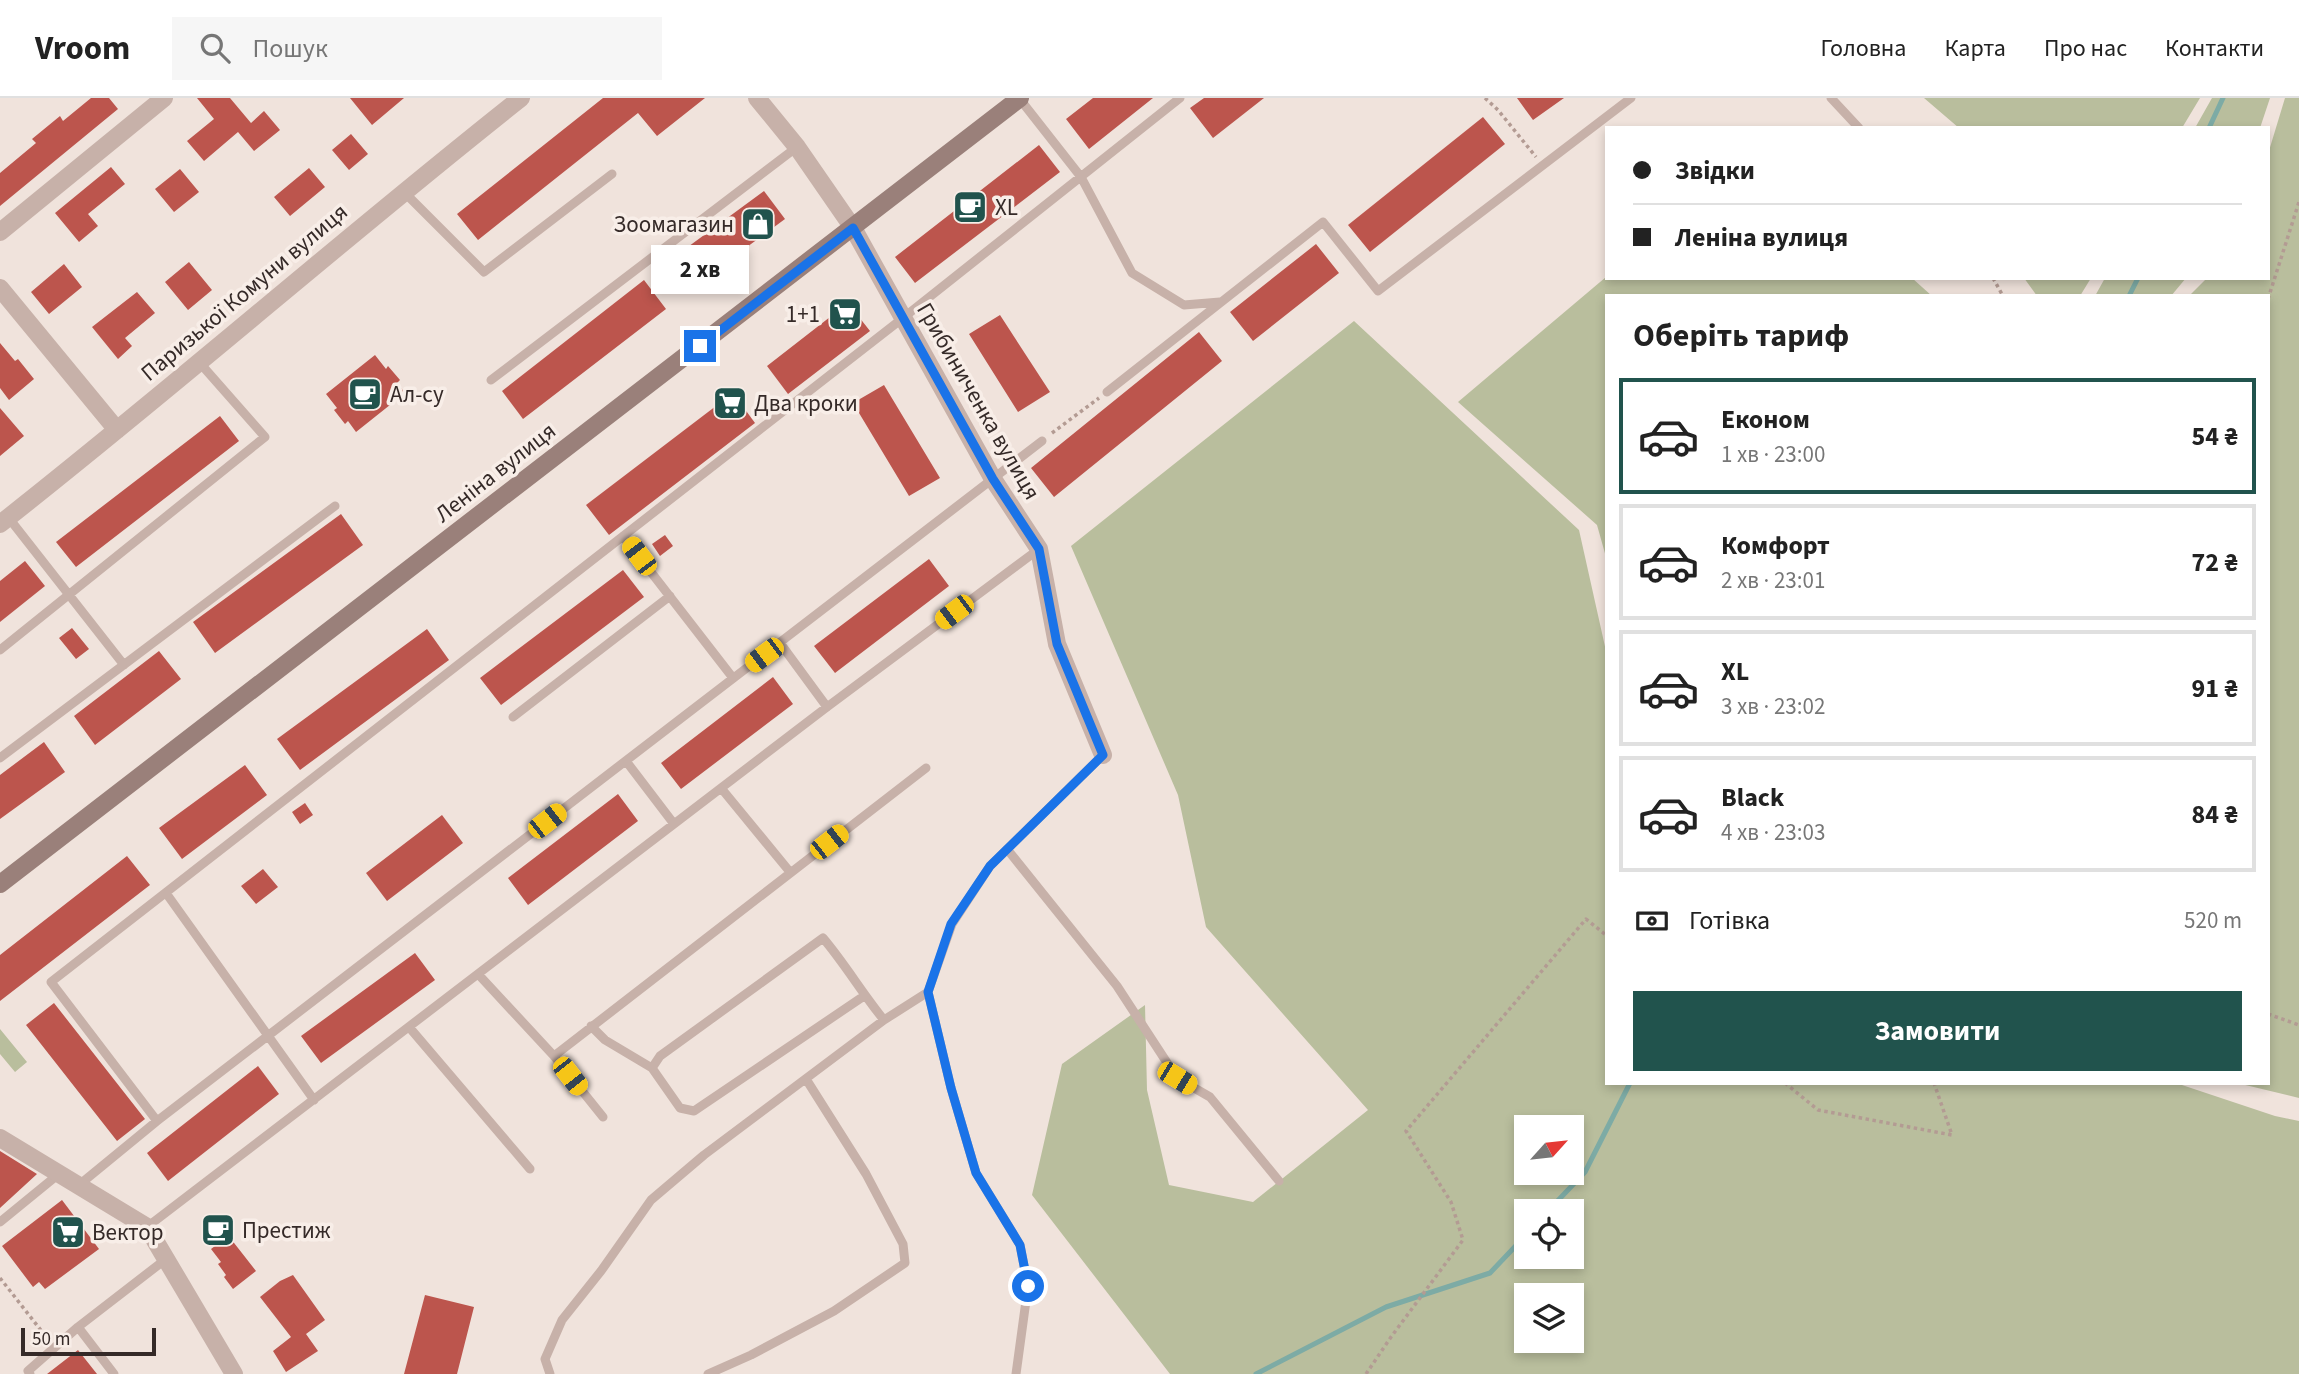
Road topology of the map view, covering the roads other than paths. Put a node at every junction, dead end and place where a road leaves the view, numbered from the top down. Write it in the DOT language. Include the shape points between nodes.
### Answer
graph roads {
  1 [pos="164,98"];
  2 [pos="521,98"];
  3 [pos="757,98"];
  4 [pos="1019,98"];
  5 [pos="1180,98"];
  6 [pos="1631,98"];
  7 [pos="1831,98"];
  8 [pos="1857,126"];
  9 [pos="797,147"];
  10 [pos="612,174"];
  11 [pos="1081,177"];
  12 [pos="402,191"];
  13 [pos="853,228"];
  14 [pos="0,232"];
  15 [pos="0,288"];
  16 [pos="1220,302"];
  17 [pos="903,318"];
  18 [pos="199,362"];
  19 [pos="491,380"];
  20 [pos="1107,392"];
  21 [pos="117,430"];
  22 [pos="1042,441"];
  23 [pos="993,479"];
  24 [pos="335,506"];
  25 [pos="4,520"];
  26 [pos="623,536"];
  27 [pos="1039,549"];
  28 [pos="69,594"];
  29 [pos="670,596"];
  30 [pos="780,643"];
  31 [pos="0,650"];
  32 [pos="124,665"];
  33 [pos="733,678"];
  34 [pos="827,707"];
  35 [pos="513,717"];
  36 [pos="1103,755"];
  37 [pos="0,758"];
  38 [pos="626,761"];
  39 [pos="926,768"];
  40 [pos="721,788"];
  41 [pos="674,824"];
  42 [pos="1007,849"];
  43 [pos="790,872"];
  44 [pos="0,884"];
  45 [pos="166,892"];
  46 [pos="478,974"];
  47 [pos="928,992"];
  48 [pos="864,996"];
  49 [pos="884,1020"];
  50 [pos="592,1026"];
  51 [pos="409,1027"];
  52 [pos="268,1035"];
  53 [pos="554,1056"];
  54 [pos="652,1068"];
  55 [pos="806,1079"];
  56 [pos="314,1100"];
  57 [pos="603,1117"];
  58 [pos="157,1121"];
  59 [pos="0,1138"];
  60 [pos="530,1169"];
  61 [pos="60,1173"];
  62 [pos="1279,1181"];
  63 [pos="79,1185"];
  64 [pos="0,1223"];
  65 [pos="147,1227"];
  66 [pos="166,1259"];
  67 [pos="78,1327"];
  68 [pos="29,1373"];
  69 [pos="114,1374"];
  70 [pos="234,1374"];
  71 [pos="550,1374"];
  72 [pos="708,1374"];
  73 [pos="1016,1374"];
  1 -- 14 [label="street"];
  2 -- 12 [label="street, Паризької Комуни вулиця"];
  3 -- 9 [label="street, Грибиниченка вулиця"];
  4 -- 11 [label="lane"];
  4 -- 13 [label="main road, Леніна вулиця"];
  5 -- 11 [label="lane"];
  6 -- 16 [label="lane" via="1378,292 1323,222"];
  7 -- 8 [label="lane"];
  9 -- 13 [label="street, Грибиниченка вулиця"];
  9 -- 19 [label="lane"];
  10 -- 12 [label="lane" via="484,272"];
  11 -- 16 [label="lane" via="1132,273 1184,305"];
  11 -- 17 [label="lane"];
  12 -- 18 [label="street, Паризької Комуни вулиця"];
  13 -- 17 [label="street, Грибиниченка вулиця"];
  13 -- 44 [label="main road, Леніна вулиця"];
  15 -- 21 [label="street"];
  16 -- 20 [label="lane"];
  17 -- 23 [label="street, Грибиниченка вулиця"];
  17 -- 26 [label="lane"];
  18 -- 21 [label="street, Паризької Комуни вулиця"];
  18 -- 28 [label="lane" via="265,438"];
  21 -- 25 [label="street, Паризької Комуни вулиця"];
  22 -- 23 [label="lane"];
  23 -- 27 [label="street, Грибиниченка вулиця"];
  23 -- 30 [label="lane"];
  24 -- 32 [label="lane"];
  25 -- 28 [label="lane"];
  26 -- 29 [label="lane"];
  26 -- 45 [label="lane"];
  27 -- 34 [label="lane"];
  27 -- 36 [label="street, Грибиниченка вулиця" via="1057,644"];
  28 -- 31 [label="lane"];
  28 -- 32 [label="lane"];
  29 -- 33 [label="lane"];
  29 -- 35 [label="lane"];
  30 -- 33 [label="lane"];
  30 -- 34 [label="lane"];
  32 -- 37 [label="lane"];
  33 -- 38 [label="lane"];
  34 -- 40 [label="lane"];
  36 -- 42 [label="lane"];
  38 -- 41 [label="lane"];
  38 -- 52 [label="lane"];
  39 -- 43 [label="lane"];
  40 -- 41 [label="lane"];
  40 -- 43 [label="lane"];
  41 -- 46 [label="lane"];
  42 -- 47 [label="lane" via="951,924"];
  42 -- 62 [label="lane" via="1118,986 1177,1078 1210,1097"];
  43 -- 50 [label="lane"];
  45 -- 52 [label="lane"];
  45 -- 58 [label="lane" via="51,982"];
  46 -- 51 [label="lane"];
  46 -- 53 [label="lane"];
  47 -- 49 [label="lane"];
  47 -- 73 [label="lane" via="976,1173 1020,1245 1028,1286"];
  48 -- 49 [label="lane"];
  48 -- 54 [label="lane" via="694,1111 680,1108"];
  48 -- 54 [label="lane" via="823,938 660,1056"];
  49 -- 55 [label="lane"];
  50 -- 53 [label="lane"];
  50 -- 54 [label="lane" via="604,1040"];
  51 -- 56 [label="lane"];
  51 -- 60 [label="lane"];
  52 -- 56 [label="lane"];
  52 -- 58 [label="lane"];
  53 -- 57 [label="lane"];
  55 -- 71 [label="lane" via="651,1200 562,1320 545,1359"];
  55 -- 72 [label="lane" via="866,1174 903,1244 905,1263 834,1311"];
  56 -- 65 [label="lane"];
  58 -- 63 [label="lane"];
  59 -- 61 [label="street"];
  61 -- 63 [label="street"];
  61 -- 64 [label="lane"];
  63 -- 65 [label="street"];
  65 -- 66 [label="street"];
  66 -- 67 [label="lane"];
  66 -- 70 [label="street"];
  67 -- 68 [label="lane"];
  67 -- 69 [label="lane"];
}
